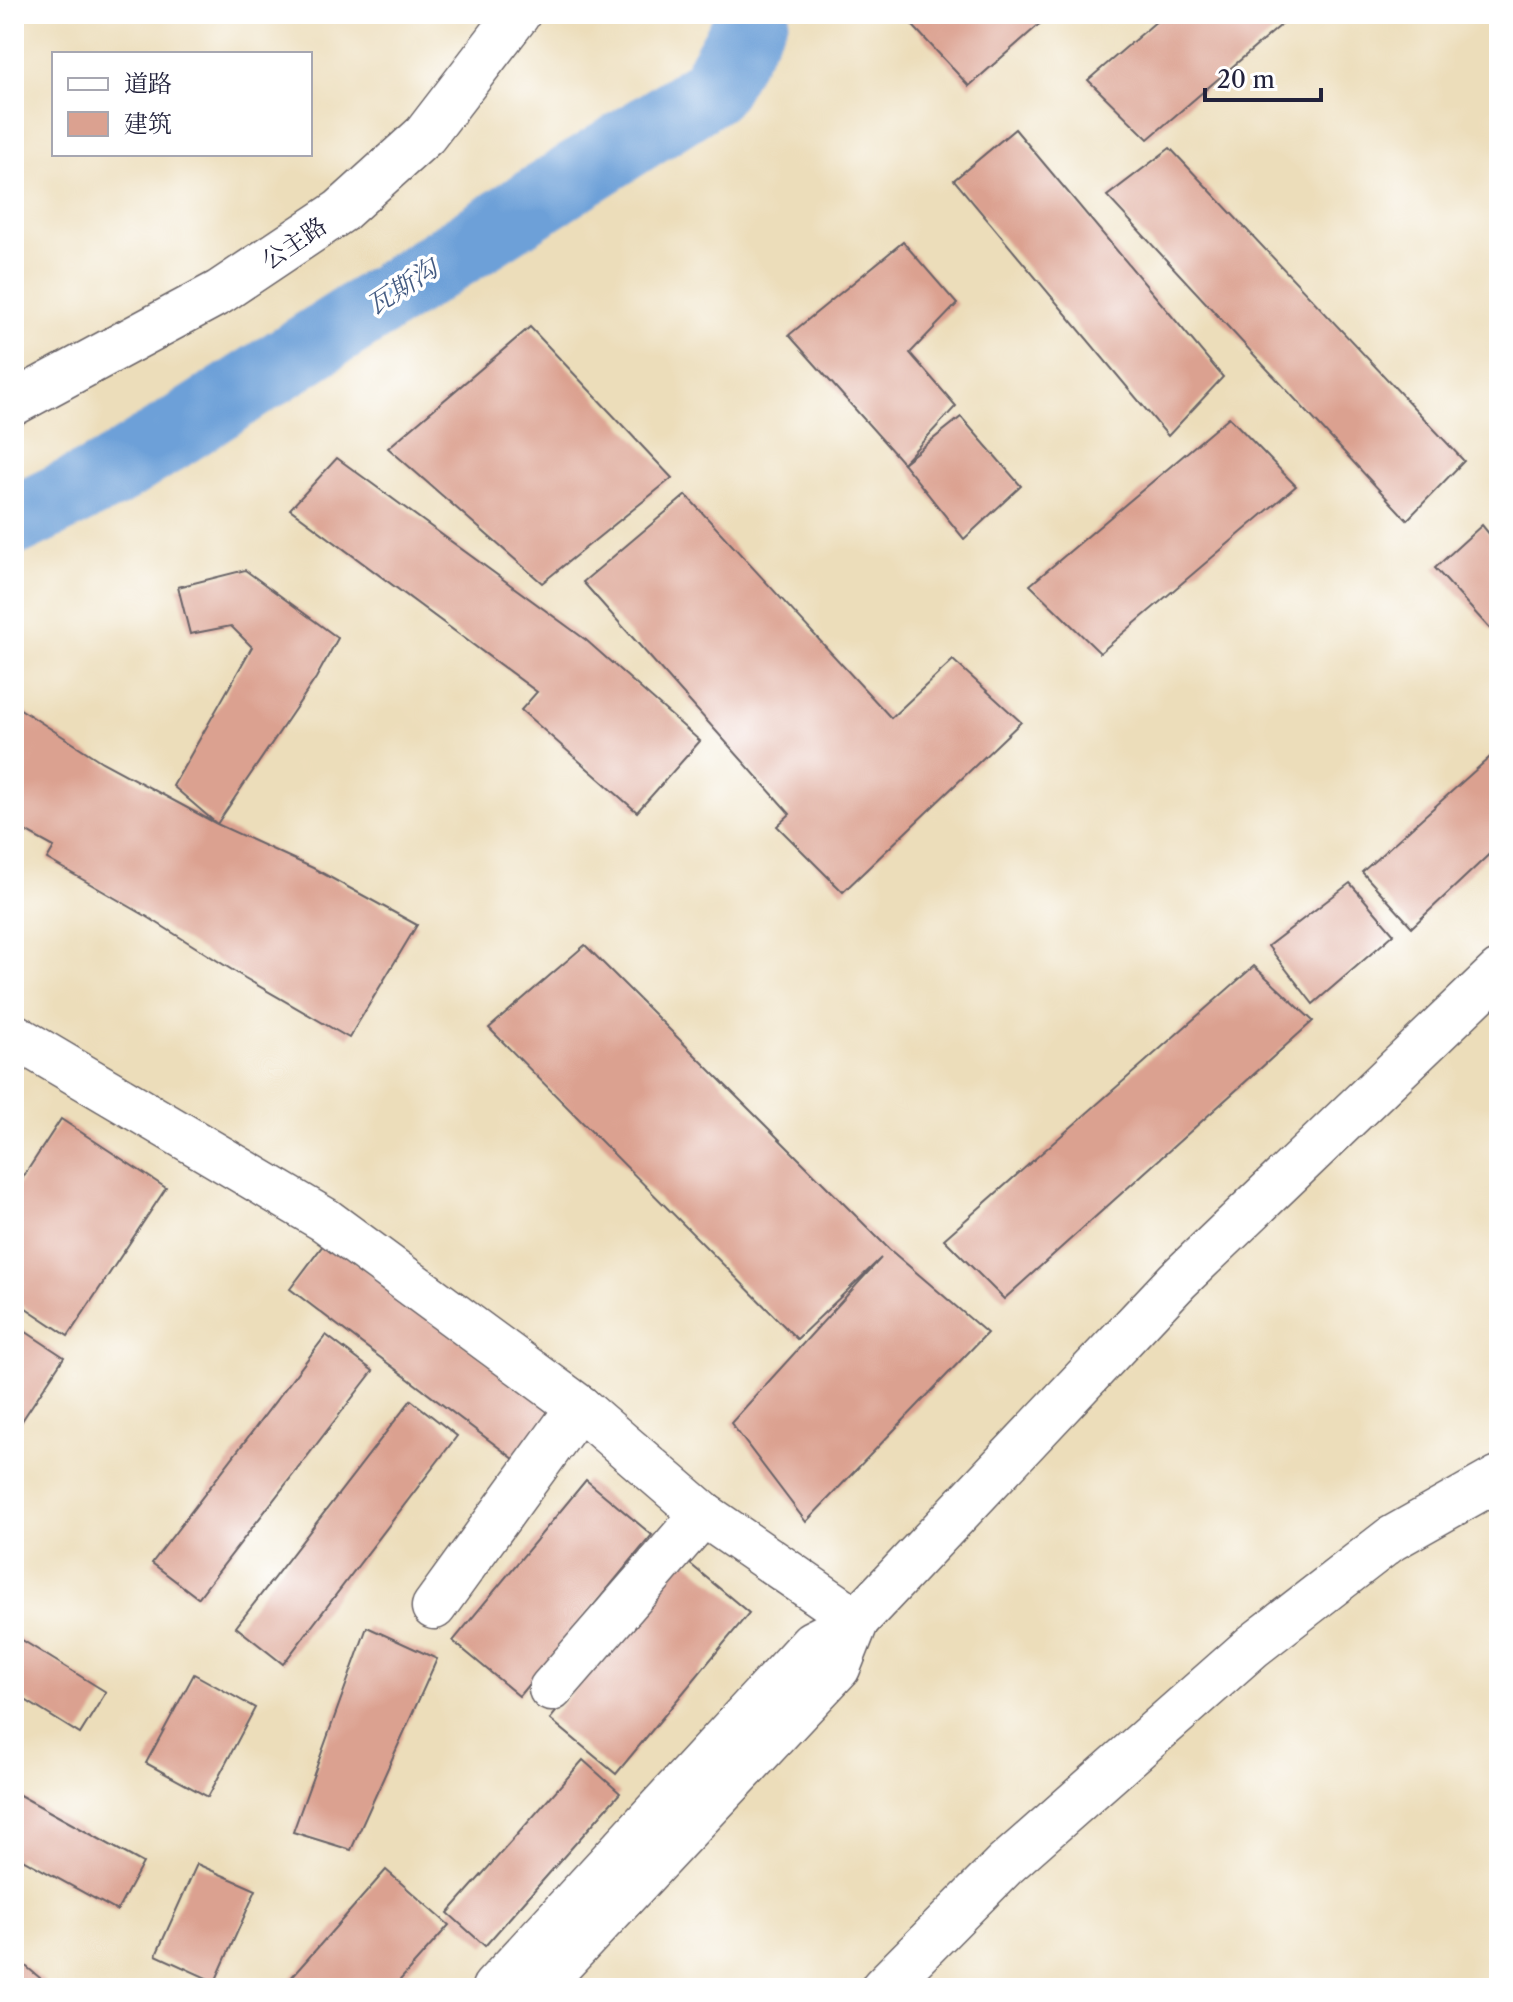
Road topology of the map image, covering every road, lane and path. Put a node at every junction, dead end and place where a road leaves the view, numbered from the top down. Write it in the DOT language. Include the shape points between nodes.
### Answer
graph roads {
  1 [pos="518,14"];
  2 [pos="14,403"];
  3 [pos="1499,972"];
  4 [pos="14,1036"];
  5 [pos="579,1407"];
  6 [pos="1499,1478"];
  7 [pos="703,1514"];
  8 [pos="434,1607"];
  9 [pos="857,1620"];
  10 [pos="551,1689"];
  11 [pos="494,1988"];
  12 [pos="538,1988"];
  13 [pos="883,1988"];
  1 -- 2 [label="main road, 公主路" via="425,135 341,211 220,292"];
  3 -- 9 [label="main road" via="1178,1280"];
  4 -- 5 [label="main road" via="325,1220"];
  5 -- 7 [label="main road"];
  5 -- 8 [label="main road"];
  6 -- 13 [label="main road" via="1391,1539 1253,1646 1005,1865"];
  7 -- 9 [label="main road"];
  7 -- 10 [label="main road"];
  9 -- 11 [label="main road" via="812,1643"];
  9 -- 12 [label="main road" via="838,1668"];
}
